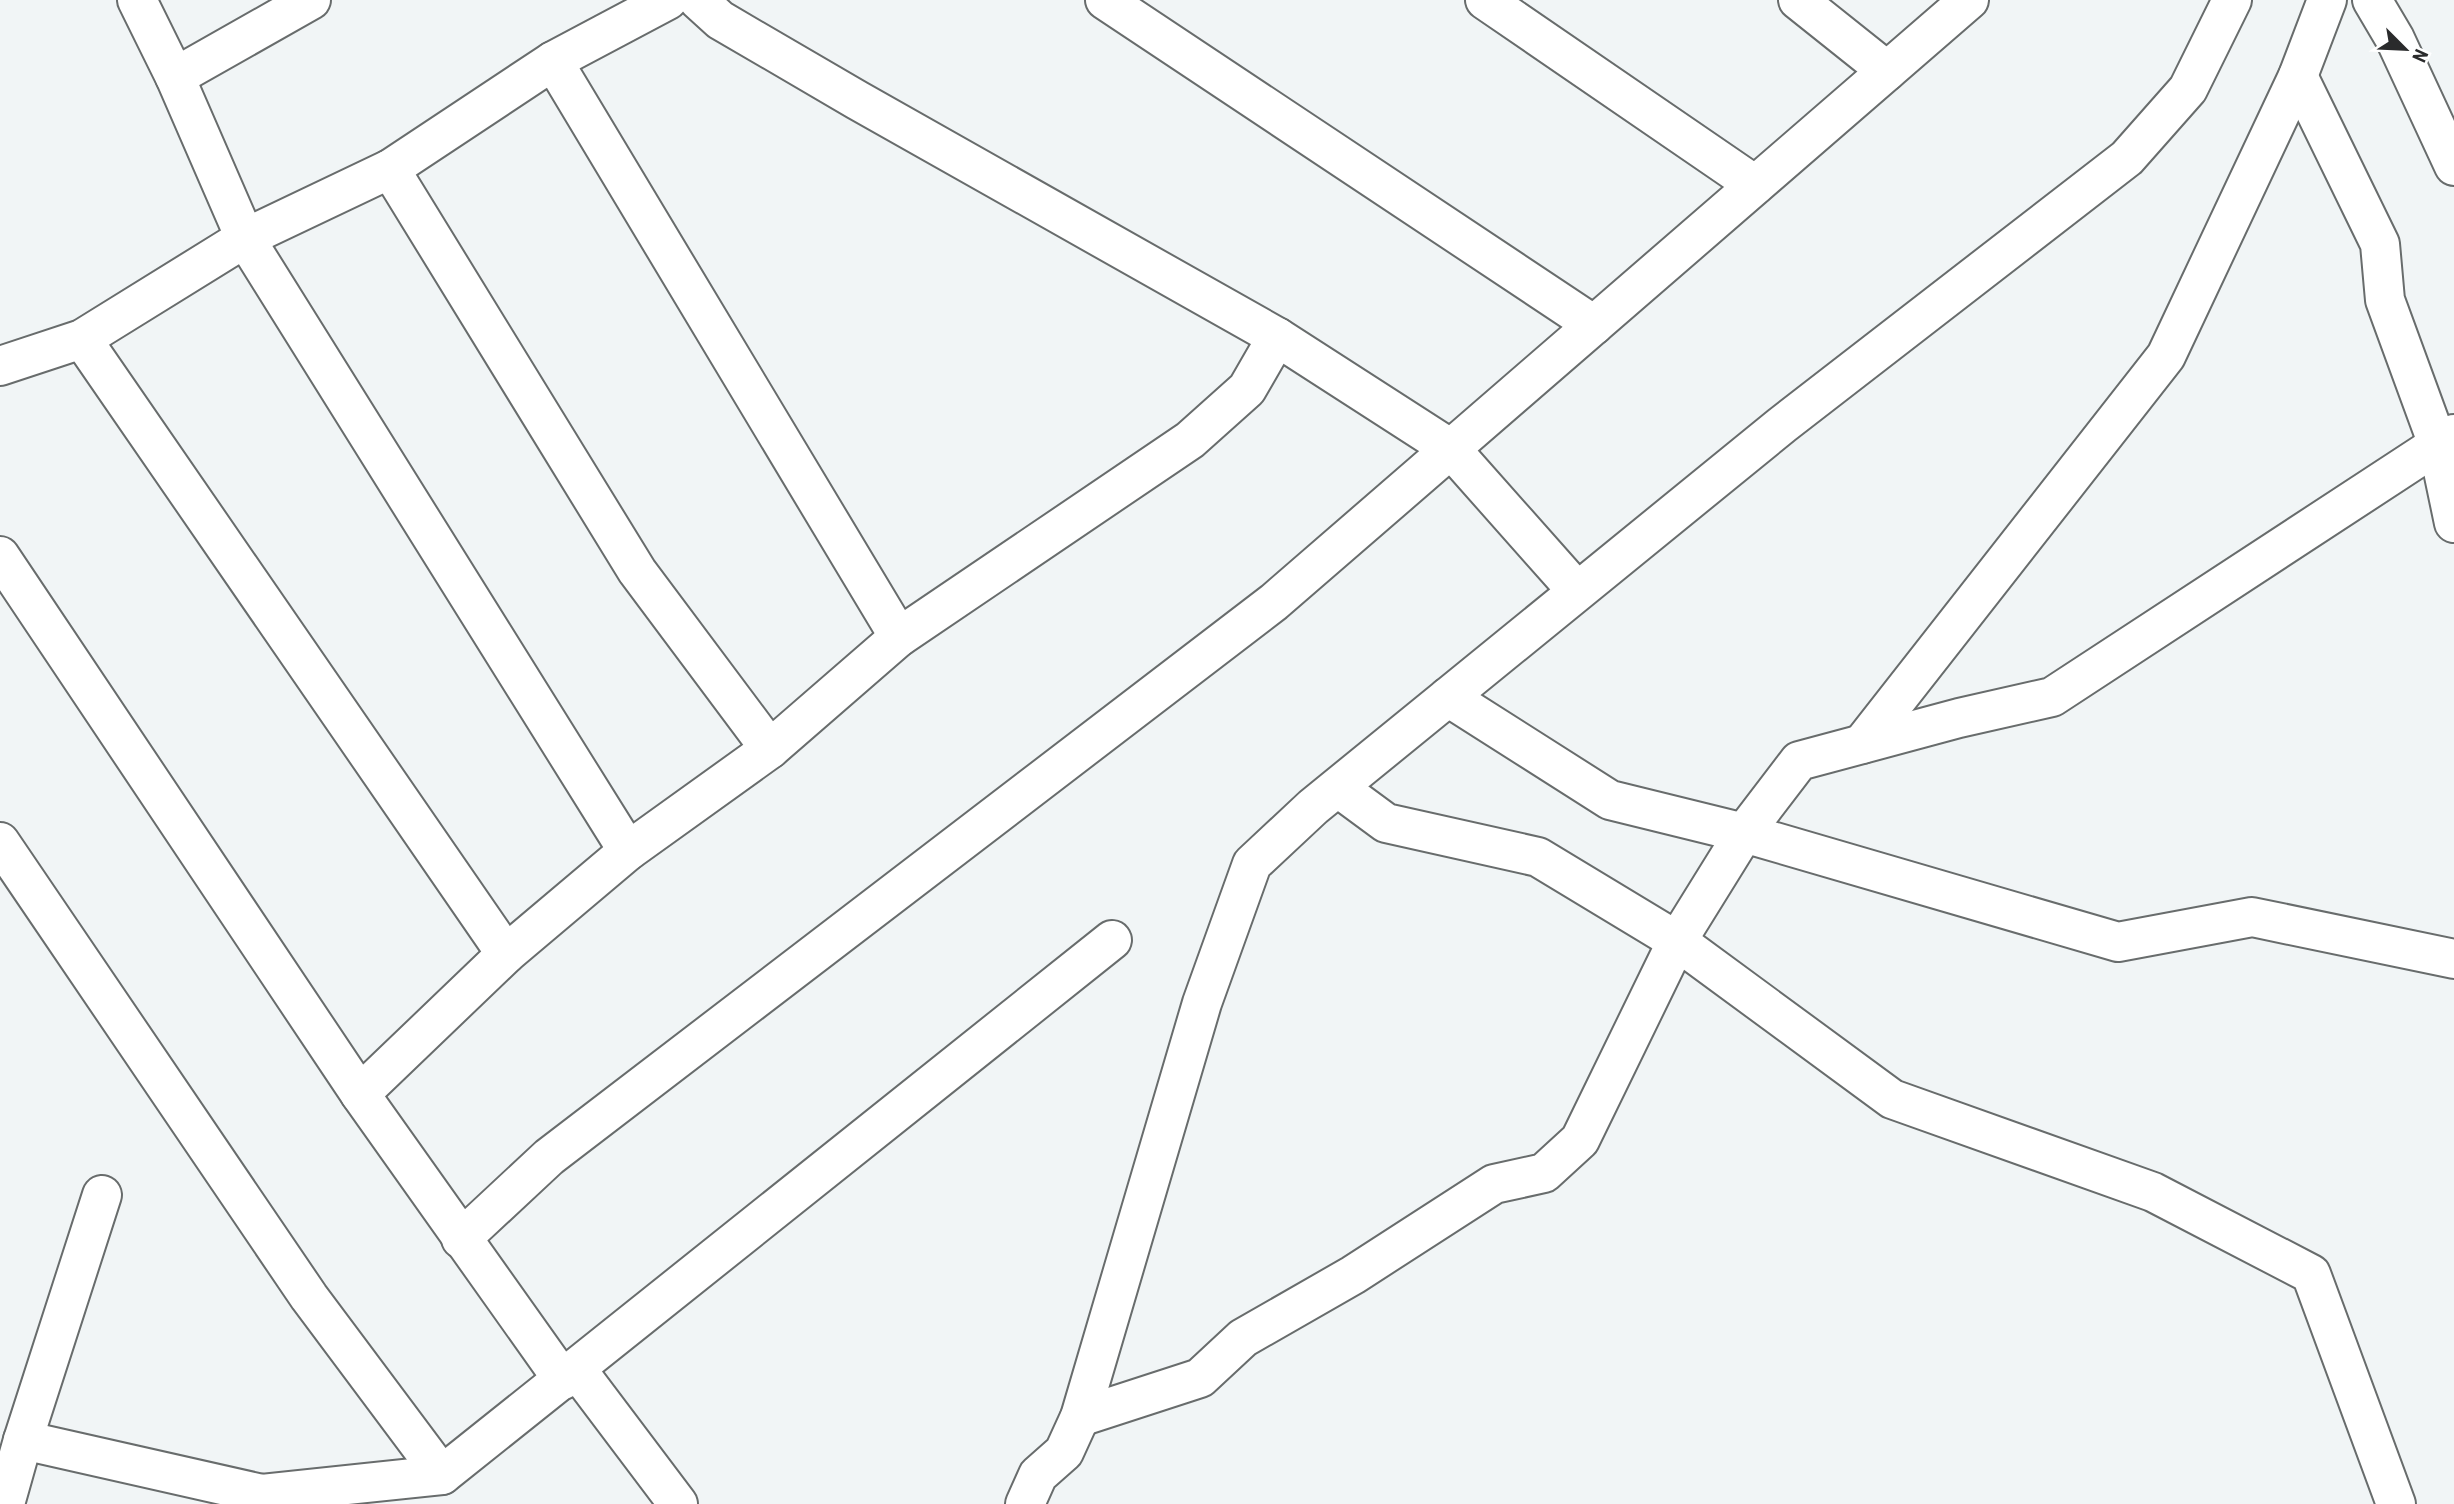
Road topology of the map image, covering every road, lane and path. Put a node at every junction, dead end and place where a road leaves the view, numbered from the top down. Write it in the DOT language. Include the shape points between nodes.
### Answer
graph roads {
  1 [pos="137,0"];
  2 [pos="311,0"];
  3 [pos="668,0"];
  4 [pos="698,0"];
  5 [pos="1105,0"];
  6 [pos="1485,0"];
  7 [pos="1798,0"];
  8 [pos="1969,0"];
  9 [pos="2232,0"];
  10 [pos="2327,0"];
  11 [pos="2372,0"];
  12 [pos="553,61"];
  13 [pos="1887,71"];
  14 [pos="2298,76"];
  15 [pos="176,77"];
  16 [pos="2454,166"];
  17 [pos="390,169"];
  18 [pos="1755,185"];
  19 [pos="245,239"];
  20 [pos="1594,325"];
  21 [pos="1277,337"];
  22 [pos="82,339"];
  23 [pos="0,366"];
  24 [pos="2445,438"];
  25 [pos="1451,449"];
  26 [pos="2454,523"];
  27 [pos="0,556"];
  28 [pos="1577,590"];
  29 [pos="899,637"];
  30 [pos="1448,697"];
  31 [pos="1862,744"];
  32 [pos="770,749"];
  33 [pos="1348,795"];
  34 [pos="1744,833"];
  35 [pos="0,842"];
  36 [pos="628,851"];
  37 [pos="1112,940"];
  38 [pos="1677,941"];
  39 [pos="506,954"];
  40 [pos="2454,959"];
  41 [pos="360,1094"];
  42 [pos="102,1195"];
  43 [pos="461,1239"];
  44 [pos="570,1375"];
  45 [pos="1080,1417"];
  46 [pos="23,1440"];
  47 [pos="442,1475"];
  48 [pos="261,1499"];
  49 [pos="5,1504"];
  50 [pos="678,1504"];
  51 [pos="1025,1504"];
  52 [pos="2396,1504"];
  1 -- 15 [label="street"];
  2 -- 15 [label="street"];
  3 -- 12 [label="street"];
  4 -- 21 [label="street" via="720,20 857,100"];
  5 -- 20 [label="street"];
  6 -- 18 [label="street"];
  7 -- 13 [label="street"];
  8 -- 13 [label="street"];
  9 -- 28 [label="street" via="2189,89 2127,158"];
  10 -- 14 [label="street"];
  11 -- 16 [label="street"];
  12 -- 17 [label="street"];
  12 -- 29 [label="street"];
  13 -- 18 [label="street"];
  14 -- 24 [label="street" via="2380,244 2385,300"];
  14 -- 31 [label="street" via="2166,356"];
  15 -- 19 [label="street"];
  17 -- 19 [label="street"];
  17 -- 32 [label="street" via="637,570"];
  18 -- 20 [label="street"];
  19 -- 22 [label="street"];
  19 -- 36 [label="street"];
  20 -- 25 [label="street"];
  21 -- 25 [label="street"];
  21 -- 29 [label="street" via="1247,389 1190,440"];
  22 -- 23 [label="street"];
  22 -- 39 [label="street"];
  24 -- 26 [label="street"];
  24 -- 31 [label="street" via="2052,697"];
  25 -- 28 [label="street"];
  25 -- 43 [label="street" via="1274,602 549,1157"];
  27 -- 41 [label="street"];
  28 -- 30 [label="street"];
  29 -- 32 [label="street"];
  30 -- 34 [label="street" via="1610,800"];
  30 -- 45 [label="street" via="1313,807 1252,864 1202,1003"];
  31 -- 34 [label="street" via="1799,761"];
  32 -- 36 [label="street"];
  33 -- 38 [label="street" via="1386,823 1538,857"];
  34 -- 38 [label="street"];
  34 -- 40 [label="street" via="2119,942 2252,918"];
  35 -- 47 [label="street" via="309,1297"];
  36 -- 39 [label="street"];
  37 -- 44 [label="street"];
  38 -- 45 [label="street" via="1580,1140 1544,1173 1494,1184 1353,1275 1243,1338 1199,1378"];
  38 -- 52 [label="street" via="1892,1099 2153,1192 2311,1274"];
  39 -- 41 [label="street"];
  41 -- 43 [label="street"];
  42 -- 46 [label="street"];
  43 -- 44 [label="street"];
  44 -- 47 [label="street"];
  44 -- 50 [label="street"];
  45 -- 51 [label="street" via="1064,1452 1038,1475"];
  46 -- 48 [label="street"];
  46 -- 49 [label="street"];
  47 -- 48 [label="street"];
}
